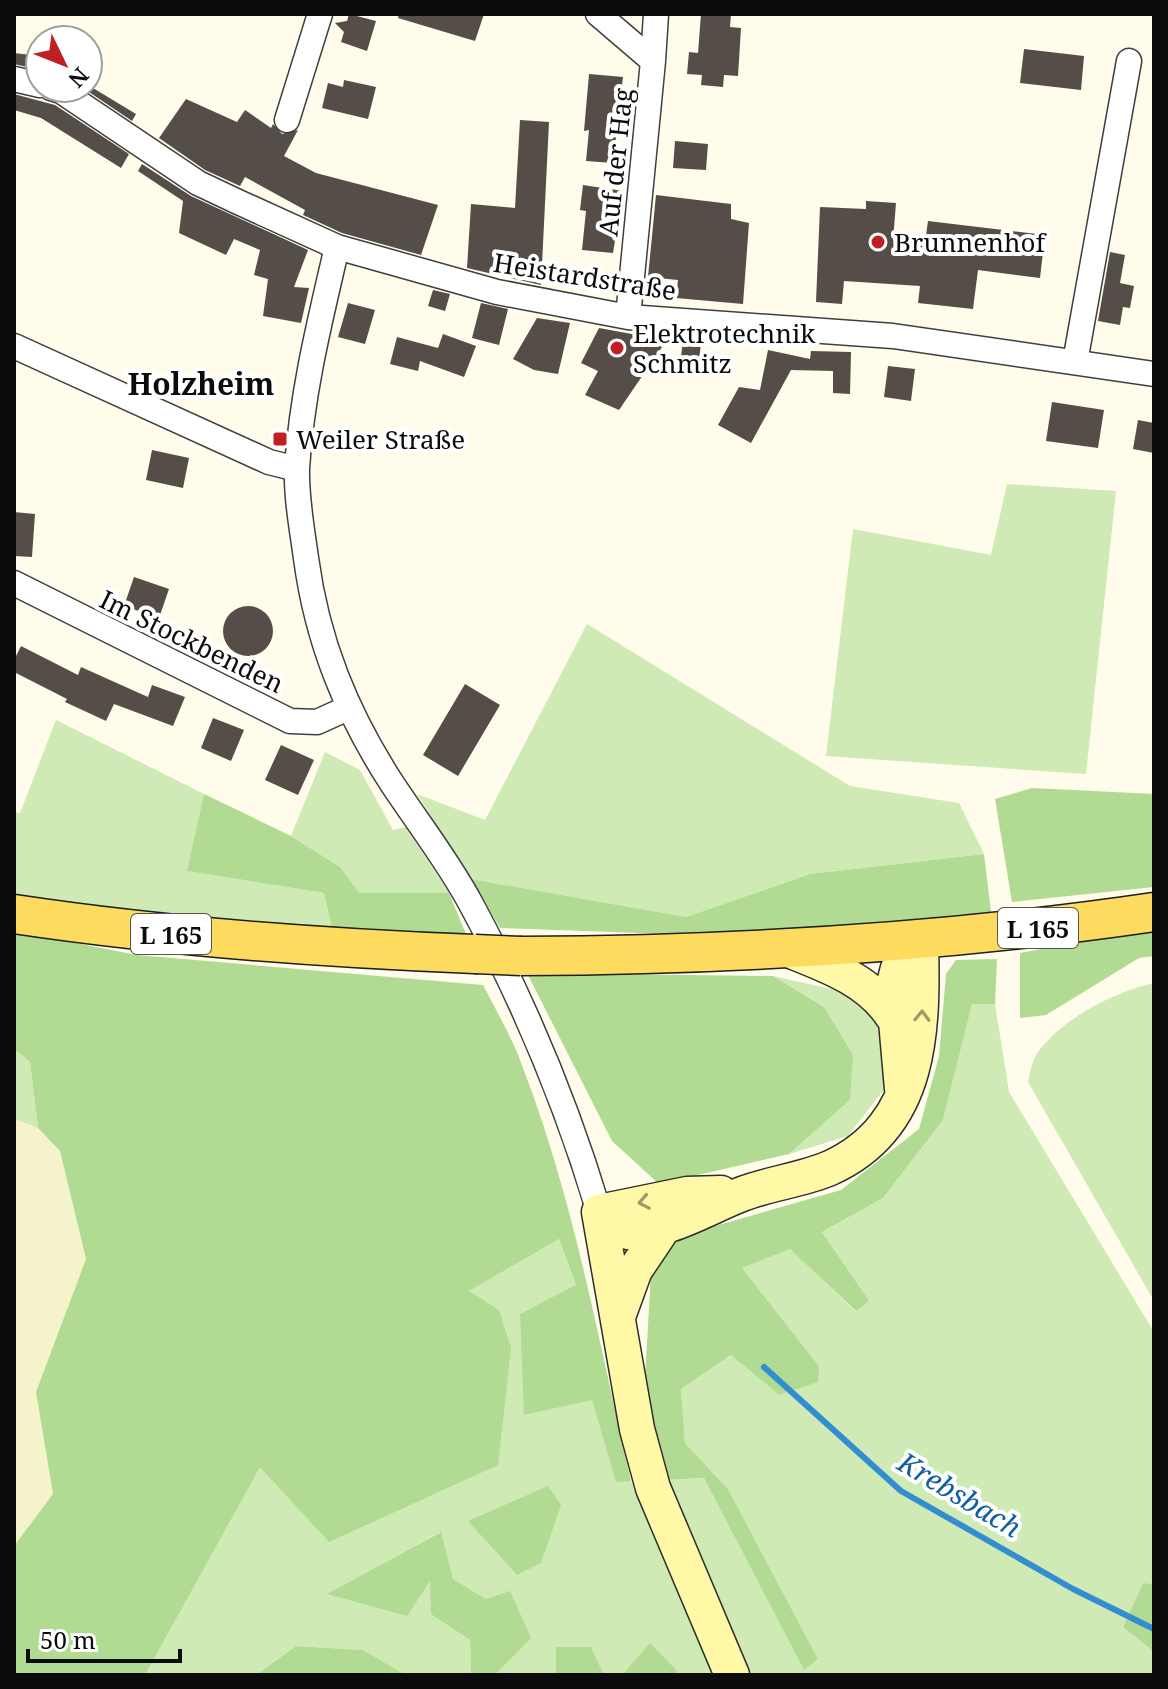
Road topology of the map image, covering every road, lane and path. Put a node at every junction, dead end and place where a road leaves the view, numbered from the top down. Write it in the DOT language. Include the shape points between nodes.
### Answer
graph roads {
  1 [pos="320,14"];
  2 [pos="598,14"];
  3 [pos="656,14"];
  4 [pos="653,61"];
  5 [pos="1129,61"];
  6 [pos="80,104"];
  7 [pos="287,120"];
  8 [pos="337,247"];
  9 [pos="628,317"];
  10 [pos="14,346"];
  11 [pos="1075,362"];
  12 [pos="1154,374"];
  13 [pos="297,469"];
  14 [pos="14,583"];
  15 [pos="348,708"];
  16 [pos="1154,912"];
  17 [pos="14,914"];
  18 [pos="921,940"];
  19 [pos="791,951"];
  20 [pos="893,1017"];
  21 [pos="903,1089"];
  22 [pos="745,1193"];
  23 [pos="599,1212"];
  24 [pos="666,1224"];
  25 [pos="617,1319"];
  26 [pos="732,1675"];
  1 -- 7 [label="street"];
  2 -- 4 [label="street, Auf der Hag"];
  3 -- 4 [label="street, Auf der Hag"];
  4 -- 9 [label="street, Auf der Hag"];
  5 -- 11 [label="street"];
  6 -- 8 [label="street, Heistardstraße" via="198,183"];
  8 -- 9 [label="street, Heistardstraße" via="497,292"];
  8 -- 13 [label="street" via="310,361"];
  9 -- 11 [label="street, Heistardstraße" via="893,336"];
  10 -- 13 [label="street" via="269,462"];
  11 -- 12 [label="street, Heistardstraße"];
  13 -- 15 [label="street" via="310,591 331,670"];
  14 -- 15 [label="street, Im Stockbenden" via="290,721 317,722"];
  15 -- 23 [label="street" via="456,879 511,984 562,1098"];
  16 -- 18 [label="main road, L 165"];
  17 -- 19 [label="main road, L 165, bridge" via="254,942 475,954"];
  18 -- 19 [label="main road, L 165"];
  18 -- 20 [label="main road" via="895,977"];
  21 -- 18 [label="main road, one-way" via="920,1045"];
  19 -- 20 [label="main road, L 165" via="850,977"];
  20 -- 21 [label="main road"];
  21 -- 22 [label="main road" via="884,1126 845,1160"];
  22 -- 23 [label="main road, one-way" via="687,1194"];
  22 -- 24 [label="main road"];
  23 -- 24 [label="main road" via="627,1232"];
  23 -- 25 [label="main road"];
  24 -- 25 [label="main road" via="635,1270"];
  25 -- 26 [label="main road" via="653,1488"];
}
